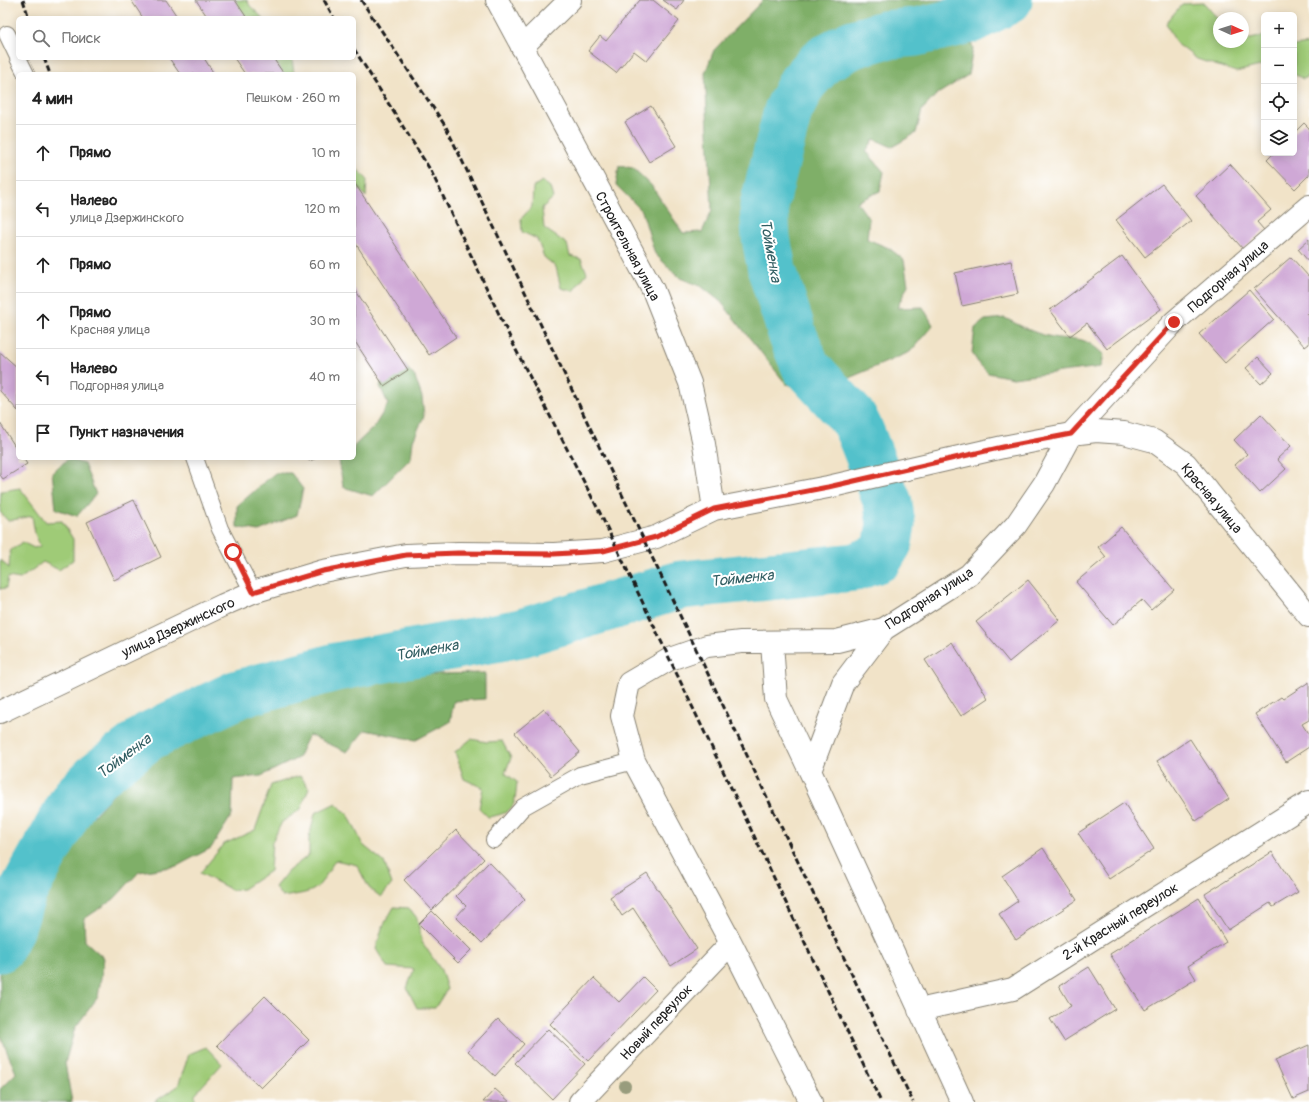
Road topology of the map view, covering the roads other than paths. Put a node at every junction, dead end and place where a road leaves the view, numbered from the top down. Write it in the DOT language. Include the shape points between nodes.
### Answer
graph roads {
  1 [pos="497,0"];
  2 [pos="570,0"];
  3 [pos="7,34"];
  4 [pos="522,47"];
  5 [pos="16,54"];
  6 [pos="19,60"];
  7 [pos="25,72"];
  8 [pos="1309,206"];
  9 [pos="1071,434"];
  10 [pos="196,460"];
  11 [pos="828,487"];
  12 [pos="714,509"];
  13 [pos="253,592"];
  14 [pos="1309,616"];
  15 [pos="884,629"];
  16 [pos="772,643"];
  17 [pos="0,712"];
  18 [pos="634,761"];
  19 [pos="810,771"];
  20 [pos="1309,802"];
  21 [pos="494,840"];
  22 [pos="731,943"];
  23 [pos="919,1010"];
  24 [pos="580,1102"];
  25 [pos="811,1102"];
  26 [pos="962,1102"];
  1 -- 4 [label="street, Строительная улица"];
  2 -- 4 [label="street"];
  3 -- 5 [label="lane"];
  4 -- 12 [label="street, Строительная улица" via="653,290 690,383 704,444"];
  6 -- 7 [label="lane"];
  8 -- 9 [label="street, Подгорная улица" via="1174,322"];
  9 -- 11 [label="street, Красная улица"];
  9 -- 14 [label="street, Красная улица" via="1096,431 1124,433 1154,441 1186,464"];
  9 -- 15 [label="street, Подгорная улица" via="1044,484 1016,525 969,575"];
  10 -- 13 [label="lane" via="220,529"];
  11 -- 12 [label="street, улица Дзержинского"];
  12 -- 13 [label="street, улица Дзержинского" via="656,537 603,551 554,554 406,555 323,571"];
  13 -- 17 [label="street, улица Дзержинского"];
  15 -- 16 [label="street, Подгорная улица" via="837,641"];
  15 -- 19 [label="street" via="843,683"];
  16 -- 18 [label="street, Подгорная улица" via="741,642 708,646 670,659 629,683 622,716"];
  16 -- 19 [label="street" via="776,698"];
  18 -- 21 [label="lane" via="580,775 523,807"];
  18 -- 22 [label="street, Подгорная улица"];
  19 -- 23 [label="street"];
  20 -- 23 [label="street, 2-й Красный переулок" via="1014,990"];
  22 -- 24 [label="street, Новый переулок"];
  22 -- 25 [label="street, Подгорная улица"];
  23 -- 26 [label="street"];
}
